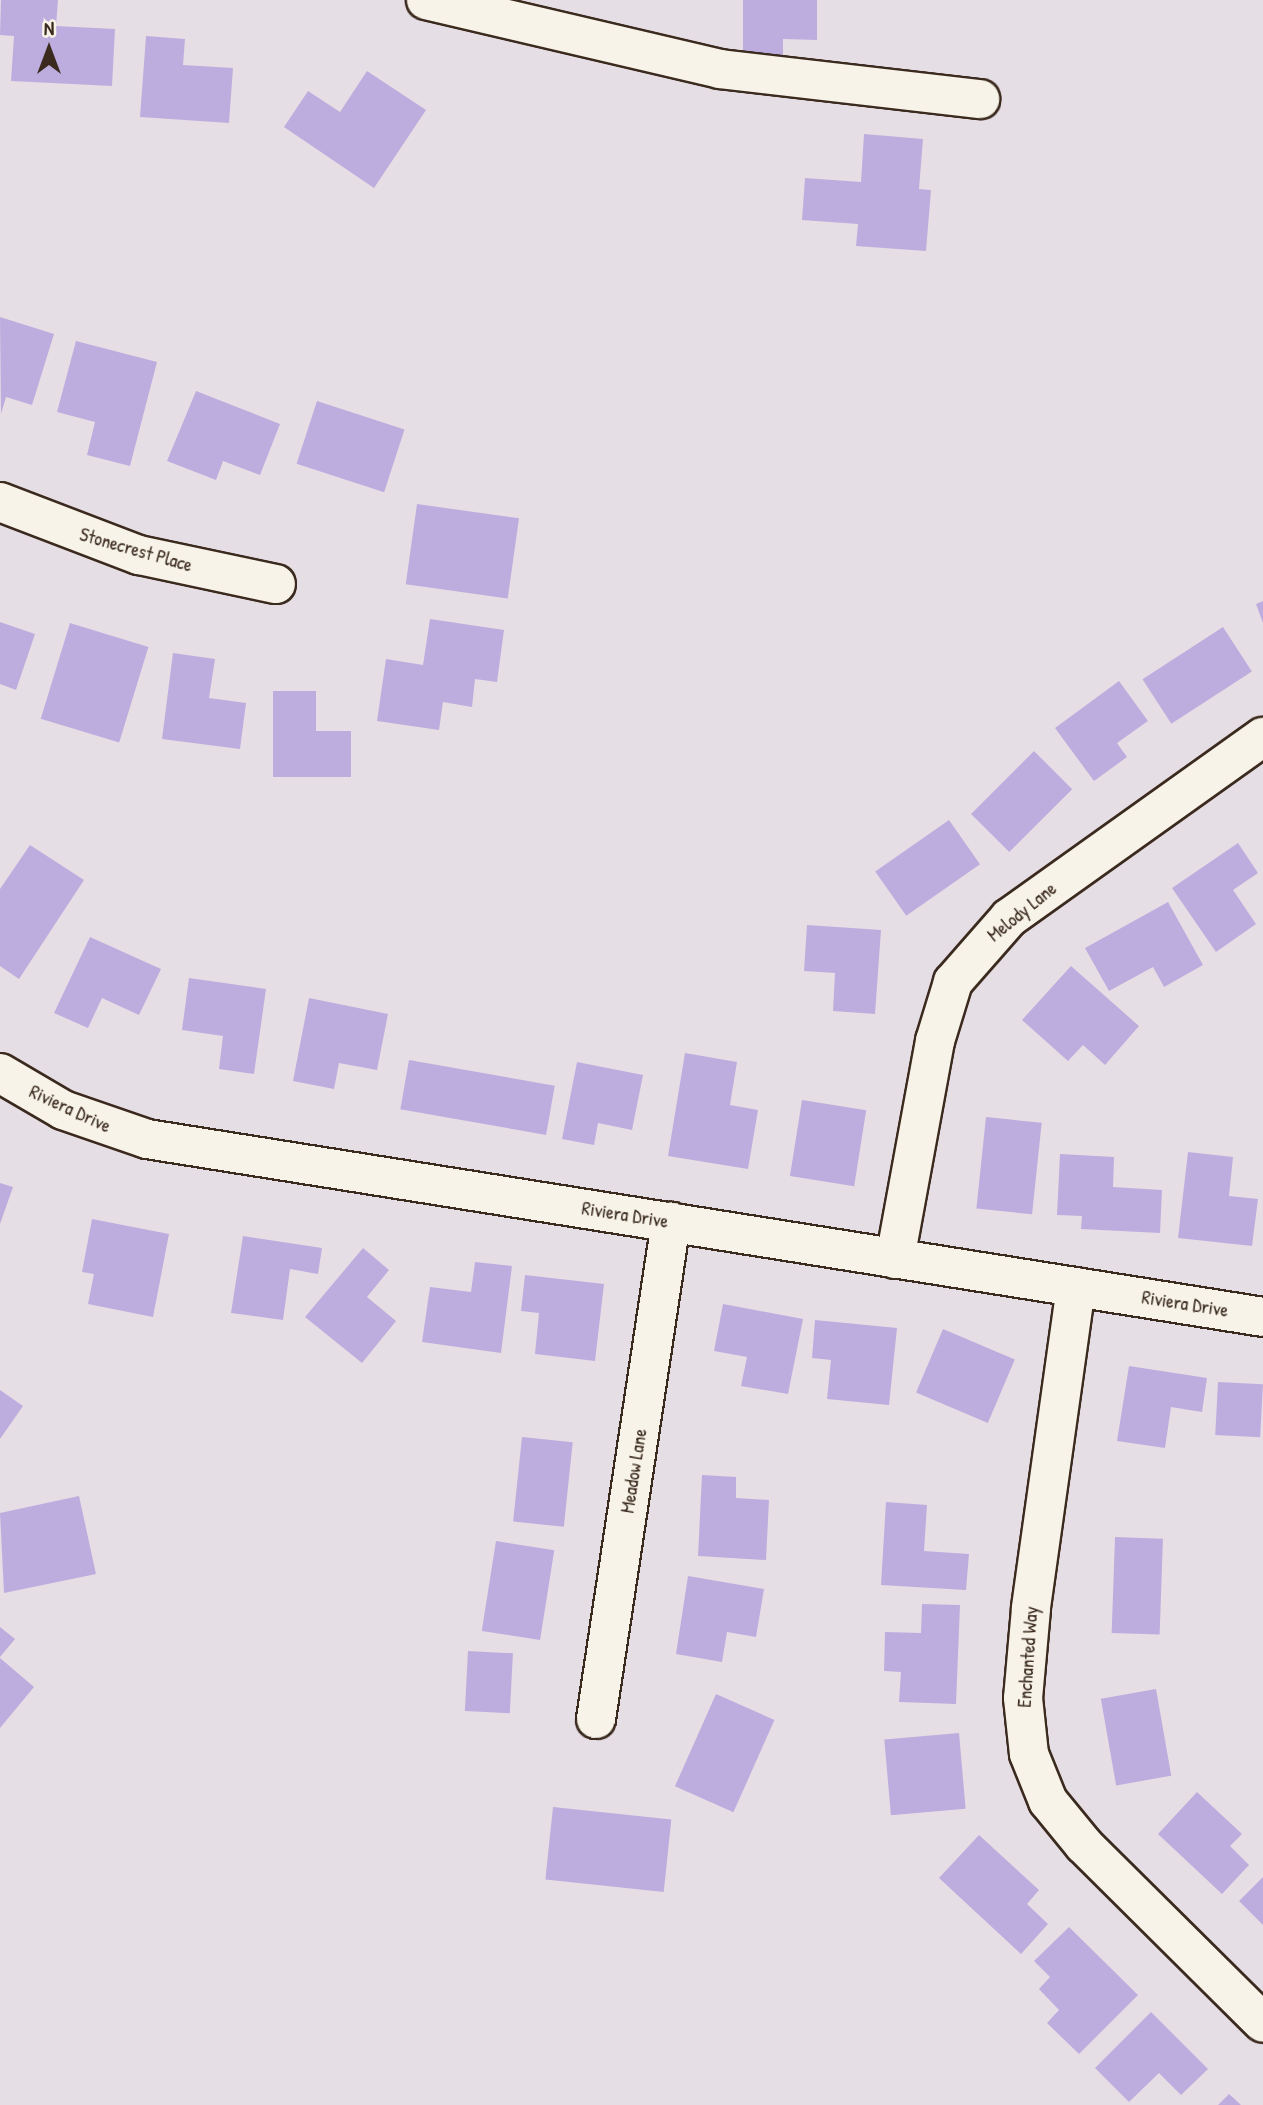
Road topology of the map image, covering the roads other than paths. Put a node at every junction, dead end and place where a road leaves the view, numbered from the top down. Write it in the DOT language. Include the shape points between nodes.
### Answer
graph roads {
  1 [pos="426,0"];
  2 [pos="980,99"];
  3 [pos="0,502"];
  4 [pos="276,584"];
  5 [pos="1263,737"];
  6 [pos="0,1073"];
  7 [pos="671,1222"];
  8 [pos="895,1259"];
  9 [pos="1076,1287"];
  10 [pos="1263,1317"];
  11 [pos="596,1719"];
  12 [pos="1263,2023"];
  1 -- 2 [label="street" via="720,69"];
  3 -- 4 [label="street, Stonecrest Place" via="139,555"];
  5 -- 8 [label="street, Melody Lane" via="1009,918 953,982 934,1041"];
  6 -- 7 [label="street, Riviera Drive" via="63,1110 146,1139"];
  7 -- 8 [label="street, Riviera Drive"];
  7 -- 11 [label="street, Meadow Lane"];
  8 -- 9 [label="street, Riviera Drive"];
  9 -- 10 [label="street, Riviera Drive"];
  9 -- 12 [label="street, Enchanted Way" via="1030,1621 1023,1698 1029,1754 1048,1801 1084,1845"];
}
